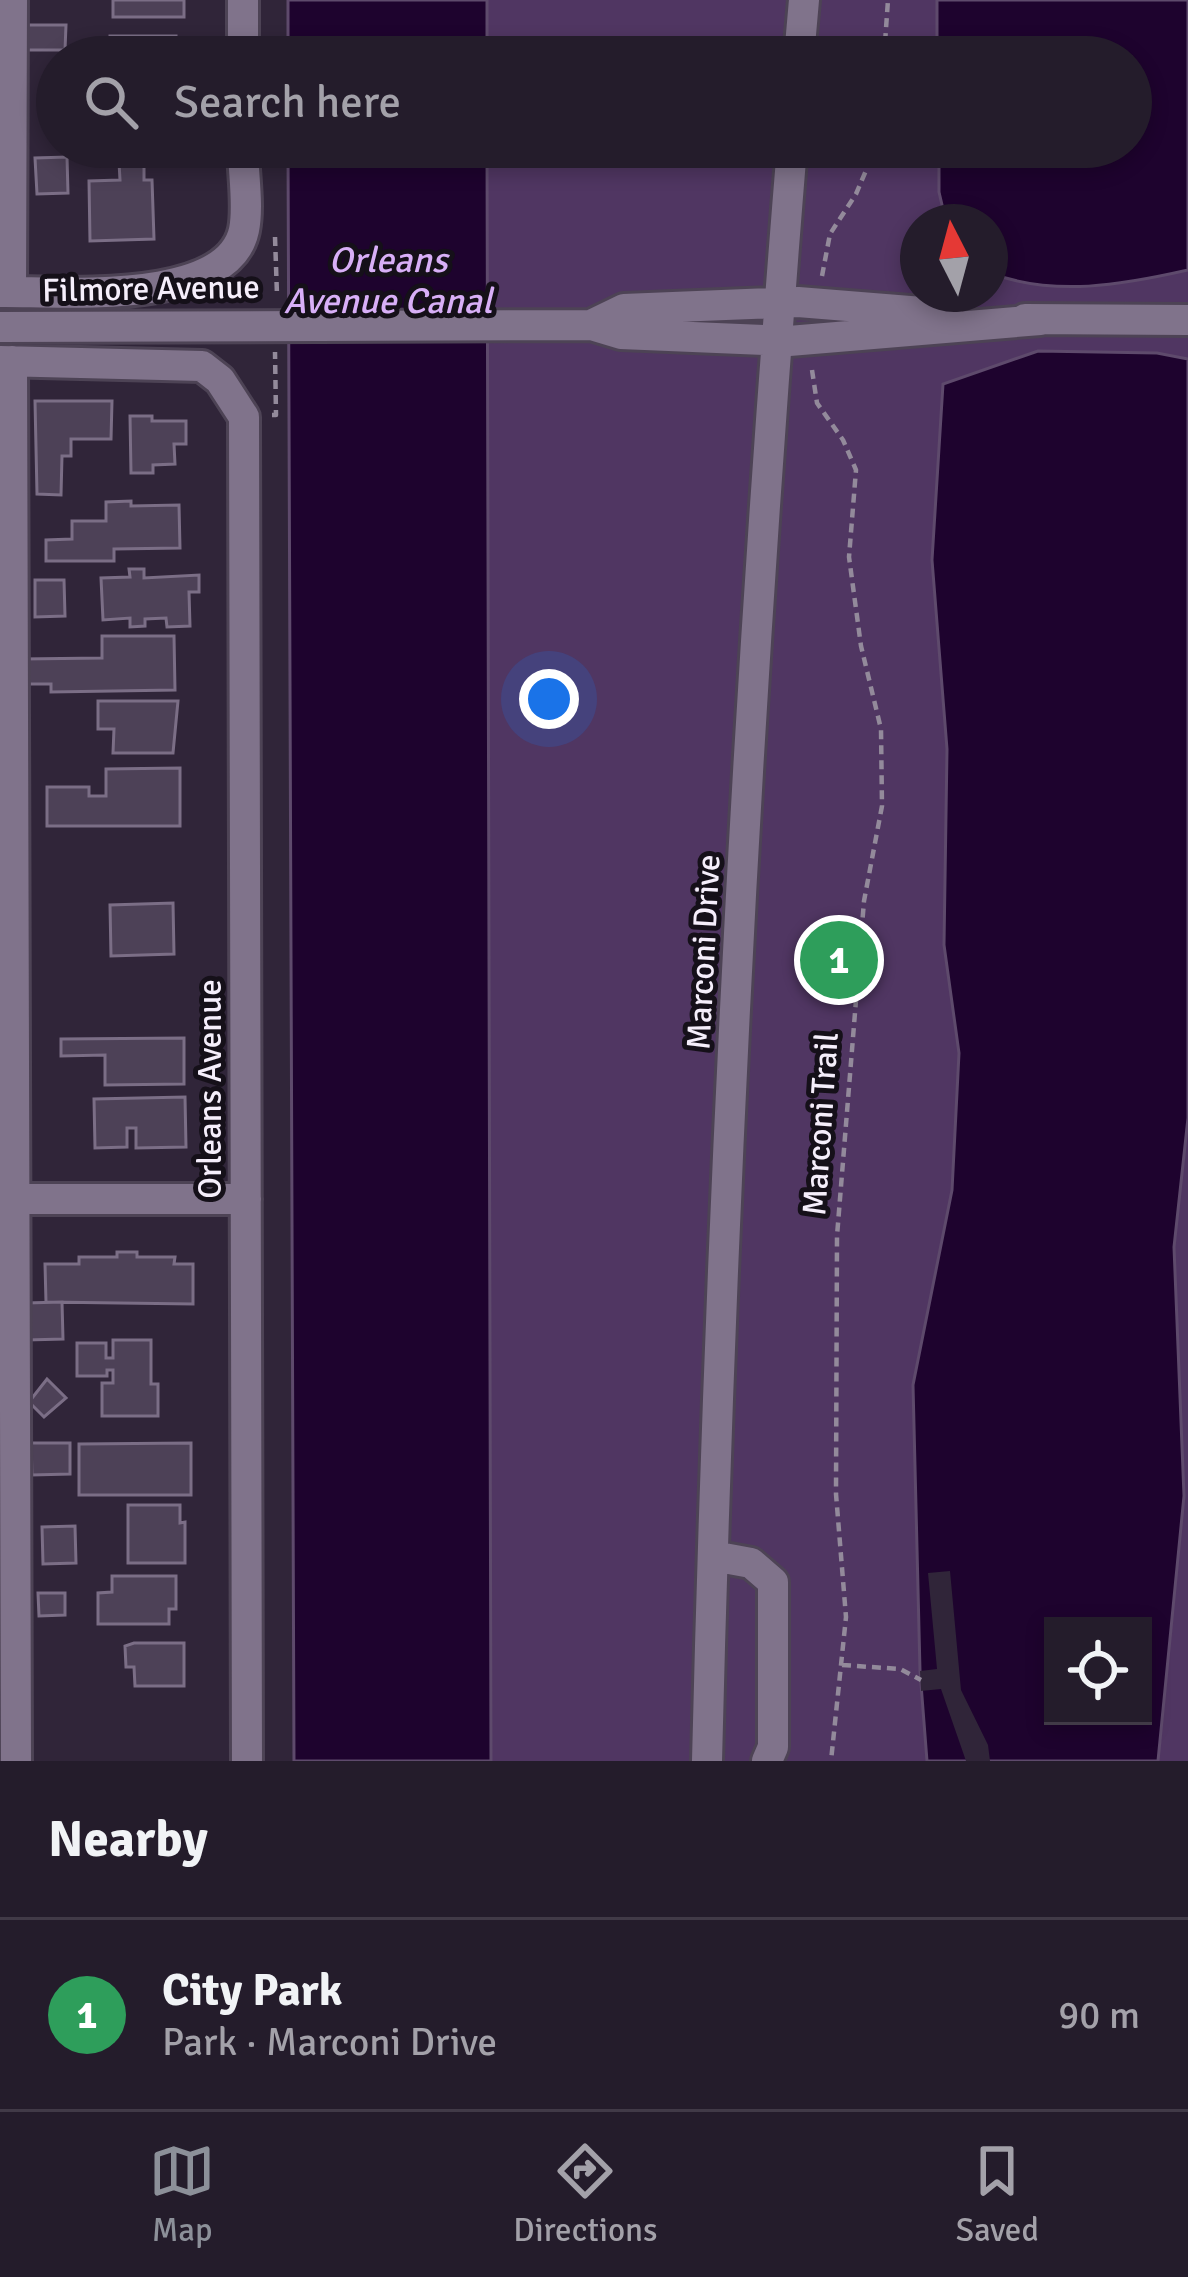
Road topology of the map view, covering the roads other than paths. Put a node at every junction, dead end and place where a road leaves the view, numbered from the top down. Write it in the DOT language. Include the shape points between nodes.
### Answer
graph roads {
  1 [pos="12,0"];
  2 [pos="243,0"];
  3 [pos="804,0"];
  4 [pos="243,36"];
  5 [pos="801,36"];
  6 [pos="243,168"];
  7 [pos="790,168"];
  8 [pos="5,292"];
  9 [pos="779,303"];
  10 [pos="1040,320"];
  11 [pos="1188,320"];
  12 [pos="591,325"];
  13 [pos="0,327"];
  14 [pos="776,341"];
  15 [pos="6,361"];
  16 [pos="246,1198"];
  17 [pos="8,1199"];
  18 [pos="713,1556"];
  19 [pos="16,1761"];
  20 [pos="247,1761"];
  21 [pos="707,1761"];
  22 [pos="767,1761"];
  1 -- 8 [label="street"];
  2 -- 4 [label="street"];
  3 -- 5 [label="street"];
  6 -- 8 [label="street" via="244,234 215,272 155,290"];
  7 -- 9 [label="street, Marconi Drive"];
  9 -- 10 [label="street, Filmore Avenue"];
  9 -- 12 [label="street, Filmore Avenue" via="624,309"];
  9 -- 14 [label="street, Marconi Drive"];
  10 -- 11 [label="street, Filmore Avenue"];
  10 -- 14 [label="street, Filmore Avenue"];
  12 -- 13 [label="street, Filmore Avenue"];
  12 -- 14 [label="street, Filmore Avenue" via="621,334"];
  14 -- 18 [label="street, Marconi Drive"];
  15 -- 16 [label="street, Orleans Avenue" via="202,366 244,417"];
  15 -- 17 [label="street"];
  16 -- 17 [label="street"];
  16 -- 20 [label="street, Orleans Avenue"];
  17 -- 19 [label="street"];
  18 -- 21 [label="street, Marconi Drive"];
  18 -- 22 [label="street" via="751,1563 772,1582"];
}
